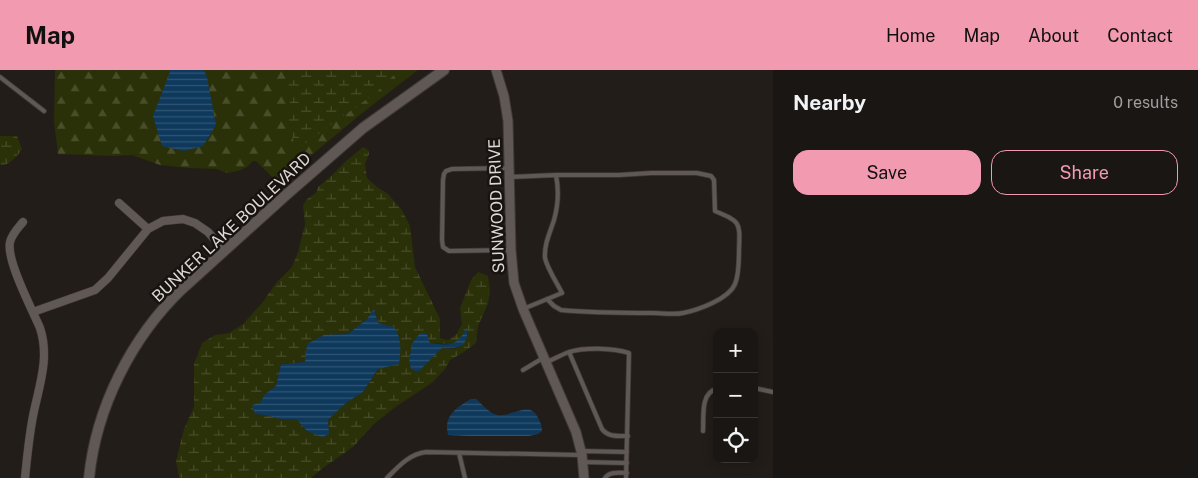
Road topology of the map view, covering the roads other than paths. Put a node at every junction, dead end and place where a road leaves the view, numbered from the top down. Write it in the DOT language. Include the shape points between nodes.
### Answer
graph roads {
  1 [pos="444,70"];
  2 [pos="496,70"];
  3 [pos="0,77"];
  4 [pos="44,111"];
  5 [pos="509,173"];
  6 [pos="556,175"];
  7 [pos="119,203"];
  8 [pos="23,222"];
  9 [pos="148,229"];
  10 [pos="224,250"];
  11 [pos="511,250"];
  12 [pos="547,299"];
  13 [pos="523,309"];
  14 [pos="33,312"];
  15 [pos="569,352"];
  16 [pos="545,360"];
  17 [pos="524,370"];
  18 [pos="758,389"];
  19 [pos="713,390"];
  20 [pos="773,392"];
  21 [pos="703,431"];
  22 [pos="628,436"];
  23 [pos="627,452"];
  24 [pos="459,453"];
  25 [pos="582,456"];
  26 [pos="627,463"];
  27 [pos="627,476"];
  28 [pos="26,478"];
  29 [pos="88,478"];
  30 [pos="387,478"];
  31 [pos="465,478"];
  32 [pos="584,478"];
  33 [pos="605,478"];
  1 -- 10 [label="main road, BUNKER LAKE BOULEVARD" via="363,128"];
  2 -- 5 [label="street, SUNWOOD DRIVE" via="507,115"];
  3 -- 4 [label="lane"];
  5 -- 6 [label="lane"];
  5 -- 11 [label="street, SUNWOOD DRIVE"];
  5 -- 11 [label="lane" via="446,171 442,240 443,247 449,251"];
  6 -- 12 [label="lane" via="558,206 547,239 545,258 562,292"];
  6 -- 12 [label="lane" via="697,173 711,176 714,180 715,211 738,223 739,257 735,285 726,296 682,314 569,311 558,309"];
  7 -- 9 [label="street"];
  8 -- 14 [label="street" via="10,241 10,257"];
  9 -- 10 [label="street" via="162,221 195,223"];
  9 -- 14 [label="street" via="108,278 94,290"];
  10 -- 29 [label="main road, BUNKER LAKE BOULEVARD" via="172,298 134,348 106,408"];
  11 -- 13 [label="street, SUNWOOD DRIVE" via="514,283"];
  12 -- 13 [label="lane"];
  13 -- 16 [label="street, SUNWOOD DRIVE"];
  14 -- 28 [label="street" via="45,349 44,372 28,446"];
  15 -- 16 [label="lane"];
  15 -- 22 [label="lane" via="602,429 610,435"];
  15 -- 22 [label="lane" via="609,348 629,352"];
  16 -- 17 [label="lane"];
  16 -- 25 [label="street, SUNWOOD DRIVE"];
  18 -- 20 [label="lane"];
  19 -- 21 [label="lane" via="705,400"];
  22 -- 23 [label="lane"];
  23 -- 25 [label="lane"];
  23 -- 26 [label="lane"];
  24 -- 25 [label="lane"];
  24 -- 30 [label="lane" via="419,453"];
  24 -- 31 [label="lane"];
  25 -- 26 [label="lane"];
  25 -- 32 [label="street, SUNWOOD DRIVE"];
  26 -- 27 [label="lane"];
  27 -- 33 [label="lane" via="613,473"];
}
